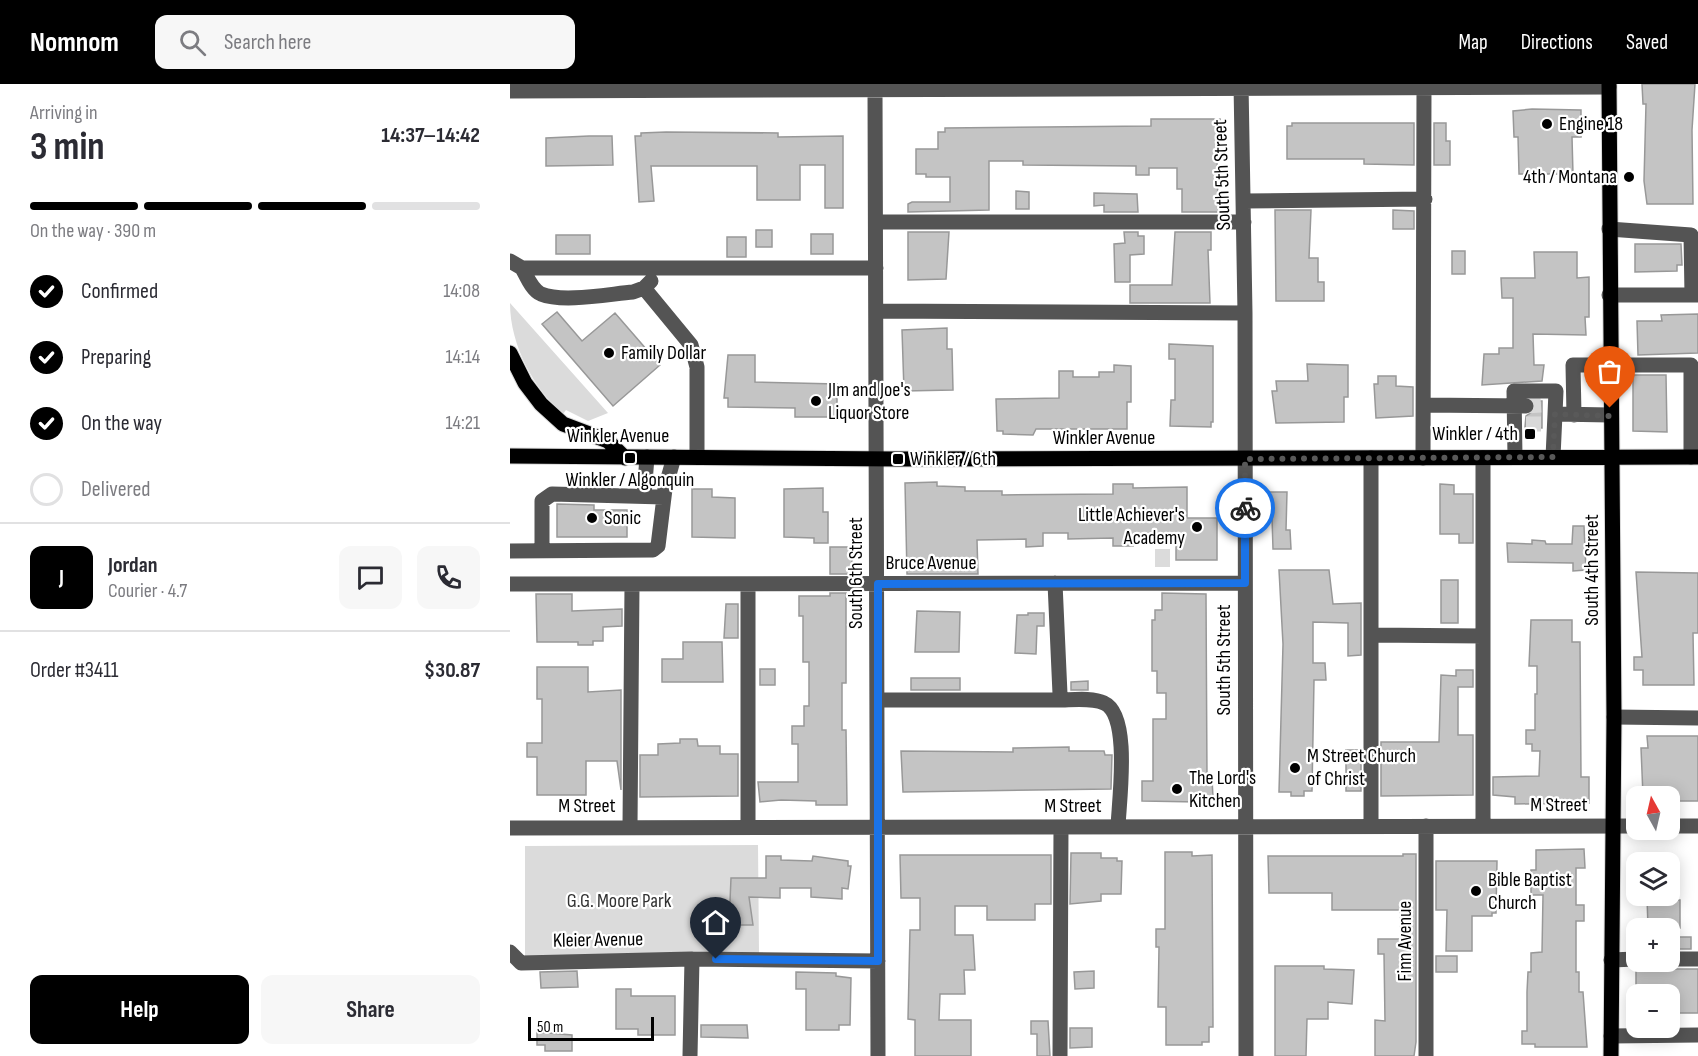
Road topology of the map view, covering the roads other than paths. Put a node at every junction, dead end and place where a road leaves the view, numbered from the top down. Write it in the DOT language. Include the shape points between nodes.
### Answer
graph roads {
  1 [pos="1609,85"];
  2 [pos="1241,86"];
  3 [pos="1424,88"];
  4 [pos="875,90"];
  5 [pos="510,91"];
  6 [pos="1425,199"];
  7 [pos="1244,201"];
  8 [pos="876,222"];
  9 [pos="1244,222"];
  10 [pos="1609,229"];
  11 [pos="516,264"];
  12 [pos="655,268"];
  13 [pos="876,268"];
  14 [pos="644,288"];
  15 [pos="1609,295"];
  16 [pos="1695,295"];
  17 [pos="876,311"];
  18 [pos="1245,313"];
  19 [pos="510,353"];
  20 [pos="1609,365"];
  21 [pos="1424,405"];
  22 [pos="1520,406"];
  23 [pos="1549,415"];
  24 [pos="1574,415"];
  25 [pos="1610,416"];
  26 [pos="510,456"];
  27 [pos="1611,456"];
  28 [pos="647,457"];
  29 [pos="674,457"];
  30 [pos="697,457"];
  31 [pos="1515,457"];
  32 [pos="1553,457"];
  33 [pos="1695,457"];
  34 [pos="625,458"];
  35 [pos="1371,458"];
  36 [pos="1423,458"];
  37 [pos="1483,458"];
  38 [pos="877,459"];
  39 [pos="1245,459"];
  40 [pos="644,496"];
  41 [pos="664,497"];
  42 [pos="510,551"];
  43 [pos="542,551"];
  44 [pos="1055,583"];
  45 [pos="1245,583"];
  46 [pos="510,584"];
  47 [pos="878,584"];
  48 [pos="632,585"];
  49 [pos="748,585"];
  50 [pos="1371,635"];
  51 [pos="1483,636"];
  52 [pos="877,700"];
  53 [pos="1058,700"];
  54 [pos="1614,717"];
  55 [pos="1698,718"];
  56 [pos="1118,826"];
  57 [pos="1246,826"];
  58 [pos="1371,826"];
  59 [pos="1426,826"];
  60 [pos="1483,826"];
  61 [pos="1614,826"];
  62 [pos="1626,826"];
  63 [pos="1680,826"];
  64 [pos="1698,826"];
  65 [pos="630,827"];
  66 [pos="748,827"];
  67 [pos="877,827"];
  68 [pos="1061,827"];
  69 [pos="510,828"];
  70 [pos="510,952"];
  71 [pos="1698,958"];
  72 [pos="692,959"];
  73 [pos="1680,959"];
  74 [pos="1611,960"];
  75 [pos="1626,960"];
  76 [pos="878,961"];
  77 [pos="1698,1035"];
  78 [pos="1611,1036"];
  79 [pos="690,1056"];
  80 [pos="878,1056"];
  81 [pos="1060,1056"];
  82 [pos="1246,1056"];
  83 [pos="1426,1056"];
  84 [pos="1611,1056"];
  1 -- 3 [label="street"];
  1 -- 10 [label="main road, South 4th Street"];
  2 -- 3 [label="street"];
  2 -- 4 [label="street"];
  2 -- 7 [label="street, South 5th Street"];
  3 -- 6 [label="street"];
  4 -- 5 [label="street"];
  4 -- 8 [label="street, South 6th Street"];
  6 -- 7 [label="street"];
  6 -- 21 [label="street"];
  7 -- 9 [label="street, South 5th Street"];
  8 -- 9 [label="street"];
  8 -- 13 [label="street, South 6th Street"];
  9 -- 18 [label="street, South 5th Street"];
  10 -- 15 [label="main road, South 4th Street"];
  10 -- 16 [label="street" via="1691,235"];
  11 -- 12 [label="street"];
  11 -- 14 [label="street" via="540,294 557,297"];
  12 -- 13 [label="street"];
  12 -- 14 [label="street"];
  13 -- 17 [label="street, South 6th Street"];
  14 -- 30 [label="street" via="691,345 697,367"];
  15 -- 16 [label="street"];
  15 -- 20 [label="main road, South 4th Street"];
  17 -- 18 [label="street"];
  17 -- 38 [label="street, South 6th Street"];
  18 -- 39 [label="street, South 5th Street"];
  19 -- 34 [label="main road" via="525,383 548,411 563,424 608,441"];
  20 -- 24 [label="street" via="1573,365"];
  20 -- 25 [label="main road, South 4th Street"];
  20 -- 33 [label="street" via="1691,365"];
  21 -- 22 [label="street"];
  21 -- 36 [label="street"];
  22 -- 23 [label="street" via="1514,391 1556,391"];
  22 -- 31 [label="street"];
  23 -- 24 [label="street"];
  23 -- 32 [label="street"];
  24 -- 25 [label="street"];
  25 -- 27 [label="main road, South 4th Street"];
  26 -- 34 [label="main road, Winkler Avenue"];
  27 -- 32 [label="main road, Winkler Avenue"];
  27 -- 33 [label="main road, Winkler Avenue"];
  27 -- 54 [label="main road, South 4th Street"];
  28 -- 29 [label="main road, Winkler Avenue"];
  28 -- 34 [label="main road, Winkler Avenue"];
  28 -- 40 [label="street"];
  29 -- 30 [label="main road, Winkler Avenue"];
  29 -- 41 [label="street"];
  30 -- 38 [label="main road, Winkler Avenue"];
  31 -- 32 [label="main road, Winkler Avenue"];
  31 -- 37 [label="main road, Winkler Avenue"];
  35 -- 36 [label="main road, Winkler Avenue"];
  35 -- 39 [label="main road, Winkler Avenue"];
  35 -- 50 [label="street"];
  36 -- 37 [label="main road, Winkler Avenue"];
  37 -- 51 [label="street"];
  38 -- 39 [label="main road, Winkler Avenue"];
  38 -- 47 [label="street, South 6th Street"];
  39 -- 45 [label="street, South 5th Street"];
  40 -- 41 [label="street"];
  40 -- 43 [label="street" via="545,496"];
  41 -- 43 [label="street" via="658,546 653,550"];
  42 -- 43 [label="street"];
  44 -- 45 [label="street, Bruce Avenue"];
  44 -- 47 [label="street, Bruce Avenue"];
  44 -- 53 [label="street"];
  45 -- 57 [label="street, South 5th Street"];
  46 -- 48 [label="street, Bruce Avenue"];
  47 -- 49 [label="street, Bruce Avenue"];
  47 -- 52 [label="street, South 6th Street"];
  48 -- 49 [label="street, Bruce Avenue"];
  48 -- 65 [label="street"];
  49 -- 66 [label="street"];
  50 -- 51 [label="street"];
  50 -- 58 [label="street"];
  51 -- 60 [label="street"];
  52 -- 53 [label="street"];
  52 -- 67 [label="street, South 6th Street"];
  53 -- 56 [label="street" via="1099,701 1115,712 1121,751"];
  54 -- 55 [label="street"];
  54 -- 61 [label="main road, South 4th Street"];
  56 -- 57 [label="street, M Street"];
  56 -- 68 [label="street, M Street"];
  57 -- 58 [label="street, M Street"];
  57 -- 82 [label="street, South 5th Street"];
  58 -- 59 [label="street, M Street"];
  59 -- 60 [label="street, M Street"];
  59 -- 83 [label="street, Finn Avenue"];
  60 -- 61 [label="street, M Street"];
  61 -- 62 [label="street, M Street"];
  61 -- 74 [label="main road, South 4th Street"];
  63 -- 64 [label="street"];
  65 -- 66 [label="street, M Street"];
  65 -- 69 [label="street, M Street"];
  66 -- 67 [label="street, M Street"];
  67 -- 68 [label="street, M Street"];
  67 -- 76 [label="street, South 6th Street"];
  68 -- 81 [label="street"];
  70 -- 72 [label="street, Kleier Avenue" via="521,963"];
  71 -- 73 [label="street"];
  72 -- 76 [label="street, Kleier Avenue"];
  72 -- 79 [label="street"];
  74 -- 75 [label="street"];
  74 -- 78 [label="main road, South 4th Street"];
  76 -- 80 [label="street, South 6th Street"];
  77 -- 78 [label="street"];
  78 -- 84 [label="main road, South 4th Street"];
}
